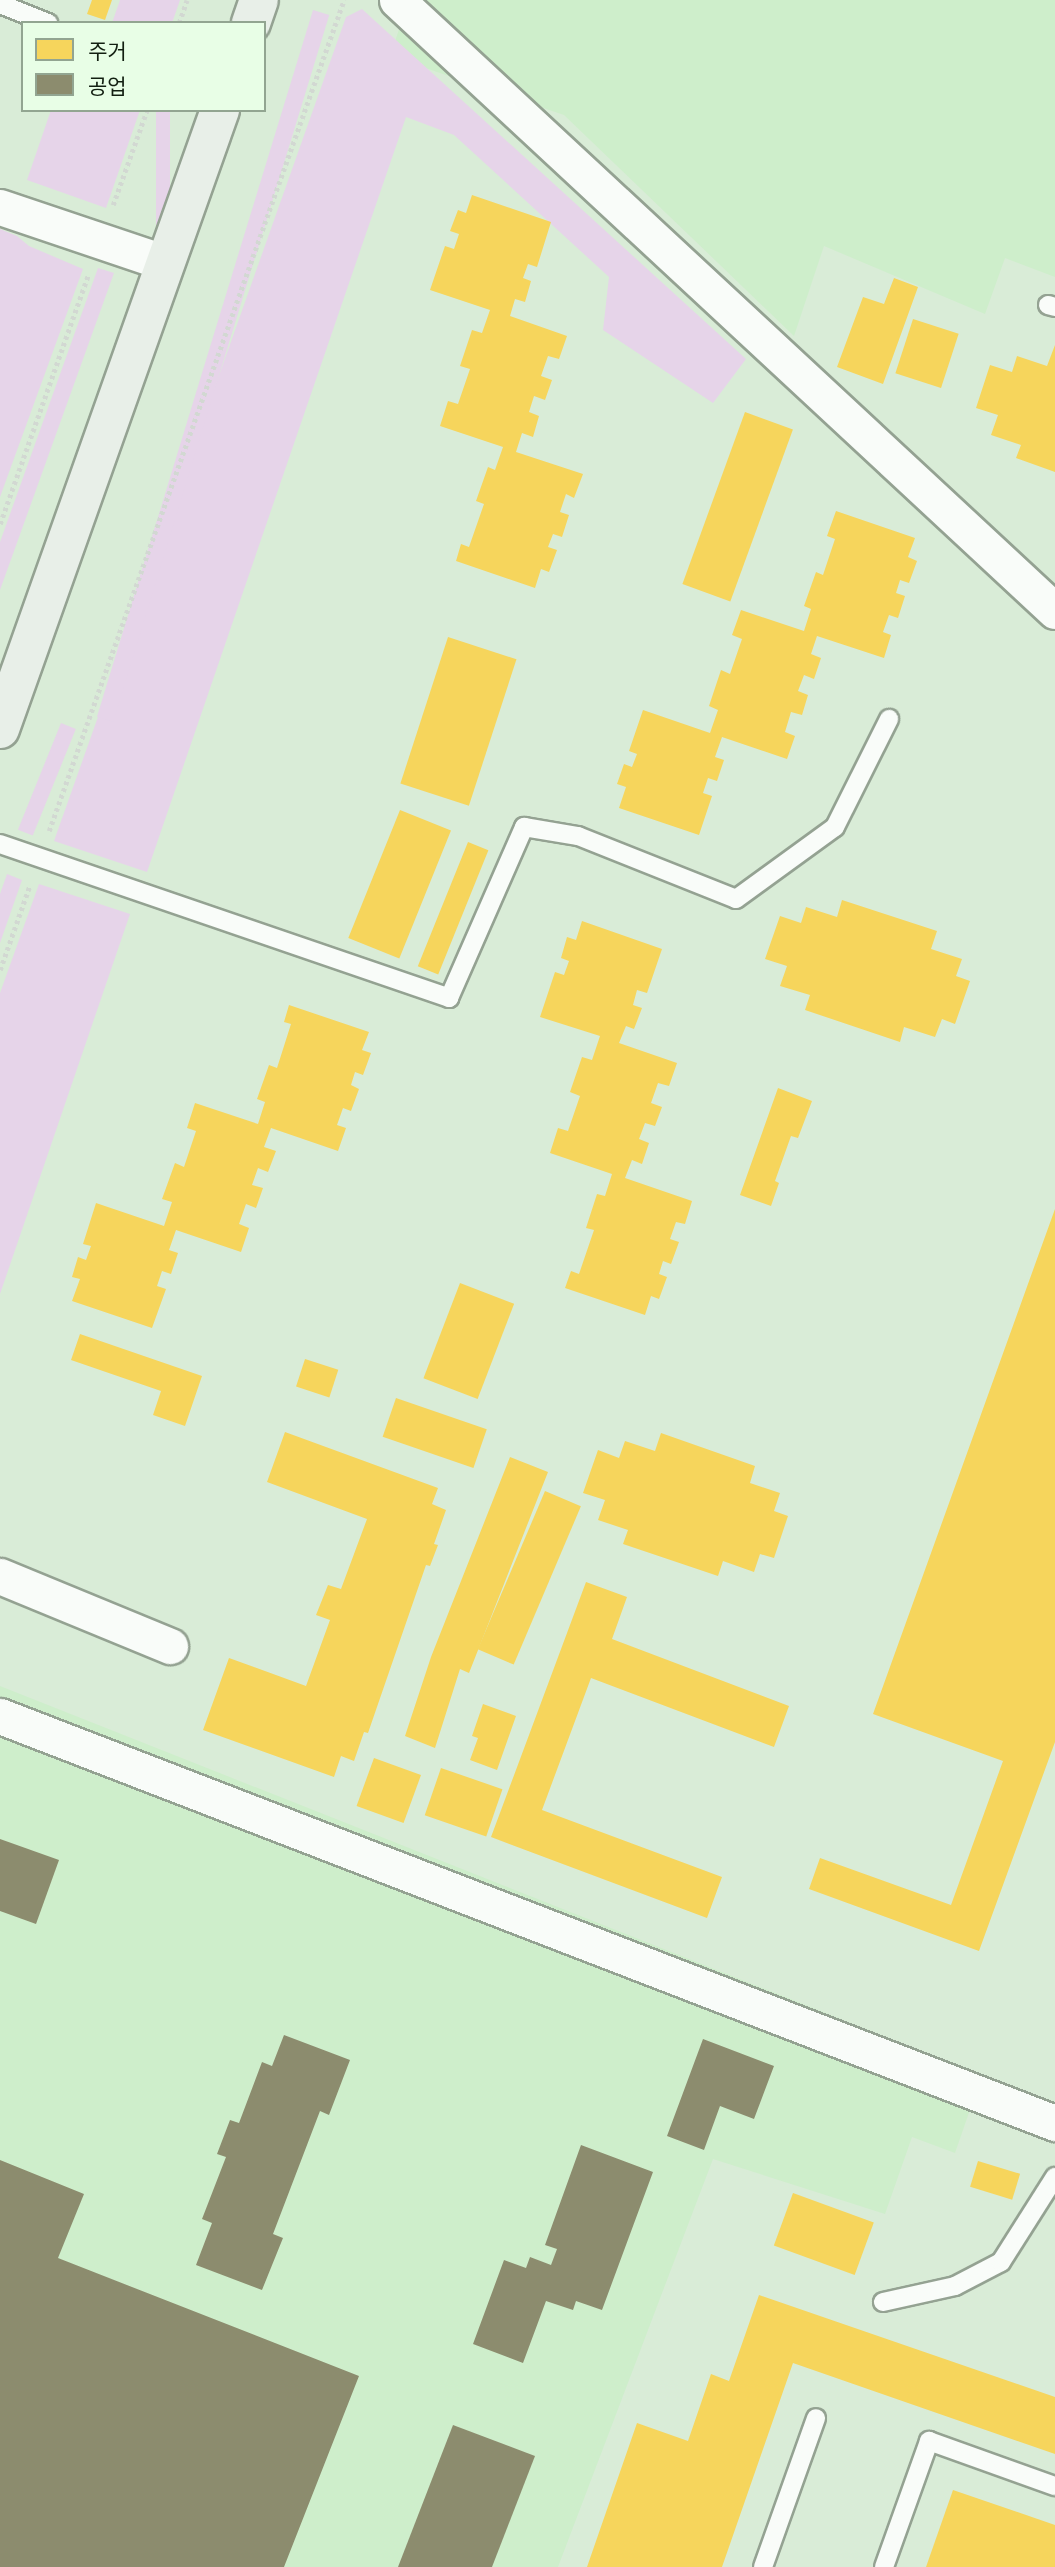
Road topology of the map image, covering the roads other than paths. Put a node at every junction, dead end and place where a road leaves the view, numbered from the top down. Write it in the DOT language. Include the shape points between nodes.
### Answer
graph roads {
  1 [pos="259,0"];
  2 [pos="397,0"];
  3 [pos="0,4"];
  4 [pos="43,21"];
  5 [pos="252,21"];
  6 [pos="219,112"];
  7 [pos="0,206"];
  8 [pos="166,263"];
  9 [pos="1047,595"];
  10 [pos="889,719"];
  11 [pos="0,729"];
  12 [pos="0,845"];
  13 [pos="0,1576"];
  14 [pos="170,1646"];
  15 [pos="0,1716"];
  16 [pos="1055,2123"];
  17 [pos="1055,2177"];
  18 [pos="883,2302"];
  19 [pos="816,2418"];
  20 [pos="1055,2486"];
  21 [pos="763,2567"];
  22 [pos="884,2567"];
  1 -- 5 [label="main road"];
  2 -- 9 [label="street"];
  3 -- 4 [label="lane"];
  6 -- 8 [label="main road"];
  7 -- 8 [label="street"];
  8 -- 11 [label="main road"];
  10 -- 12 [label="lane" via="835,827 736,899 578,836 524,828 449,998"];
  13 -- 14 [label="street"];
  15 -- 16 [label="street"];
  17 -- 18 [label="lane" via="1001,2262 955,2286"];
  19 -- 21 [label="lane"];
  20 -- 22 [label="lane" via="929,2441"];
}
